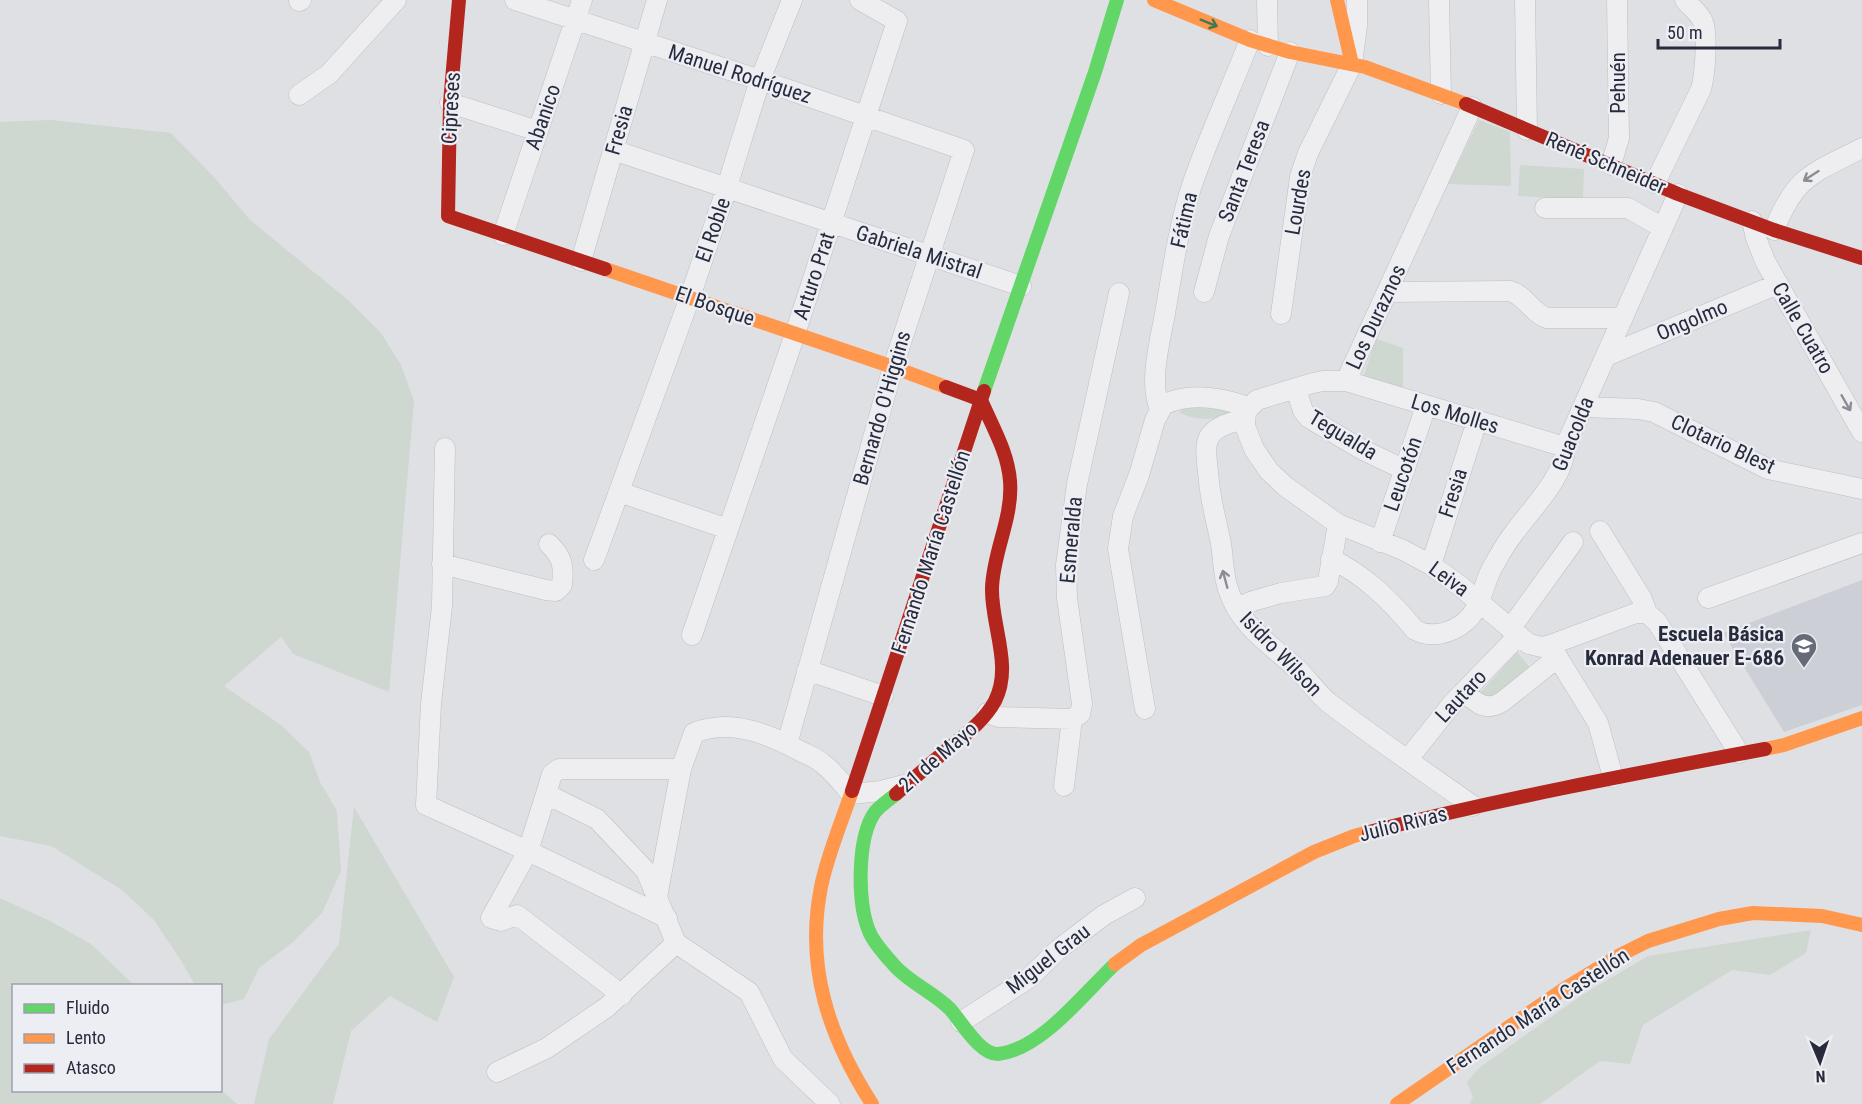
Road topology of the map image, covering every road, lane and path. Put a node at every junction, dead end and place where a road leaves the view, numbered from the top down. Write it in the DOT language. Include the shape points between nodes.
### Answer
graph roads {
  1 [pos="396,0"];
  2 [pos="459,0"];
  3 [pos="515,0"];
  4 [pos="582,0"];
  5 [pos="657,0"];
  6 [pos="792,0"];
  7 [pos="860,0"];
  8 [pos="1267,0"];
  9 [pos="1337,0"];
  10 [pos="1357,0"];
  11 [pos="1439,0"];
  12 [pos="1525,0"];
  13 [pos="1617,0"];
  14 [pos="1685,0"];
  15 [pos="1151,1"];
  16 [pos="1123,5"];
  17 [pos="576,19"];
  18 [pos="645,42"];
  19 [pos="1259,43"];
  20 [pos="1290,52"];
  21 [pos="1352,63"];
  22 [pos="760,80"];
  23 [pos="1441,94"];
  24 [pos="299,95"];
  25 [pos="450,103"];
  26 [pos="1472,107"];
  27 [pos="865,116"];
  28 [pos="1527,130"];
  29 [pos="538,131"];
  30 [pos="1862,148"];
  31 [pos="613,150"];
  32 [pos="964,150"];
  33 [pos="1611,165"];
  34 [pos="1654,183"];
  35 [pos="727,187"];
  36 [pos="1678,194"];
  37 [pos="1545,208"];
  38 [pos="448,216"];
  39 [pos="1752,222"];
  40 [pos="831,223"];
  41 [pos="1663,228"];
  42 [pos="1774,230"];
  43 [pos="503,235"];
  44 [pos="929,256"];
  45 [pos="1862,258"];
  46 [pos="581,261"];
  47 [pos="1778,284"];
  48 [pos="1021,286"];
  49 [pos="1204,292"];
  50 [pos="1388,292"];
  51 [pos="1119,293"];
  52 [pos="690,297"];
  53 [pos="1281,314"];
  54 [pos="1623,318"];
  55 [pos="795,334"];
  56 [pos="1605,357"];
  57 [pos="893,367"];
  58 [pos="1346,381"];
  59 [pos="1296,389"];
  60 [pos="981,400"];
  61 [pos="1426,406"];
  62 [pos="1583,407"];
  63 [pos="1160,409"];
  64 [pos="1246,413"];
  65 [pos="1477,421"];
  66 [pos="1862,432"];
  67 [pos="1565,447"];
  68 [pos="445,448"];
  69 [pos="1405,470"];
  70 [pos="1862,489"];
  71 [pos="619,492"];
  72 [pos="1338,524"];
  73 [pos="728,530"];
  74 [pos="1600,531"];
  75 [pos="1380,542"];
  76 [pos="1573,542"];
  77 [pos="1862,543"];
  78 [pos="549,544"];
  79 [pos="1331,558"];
  80 [pos="594,560"];
  81 [pos="442,564"];
  82 [pos="1431,565"];
  83 [pos="1708,598"];
  84 [pos="1479,602"];
  85 [pos="1236,608"];
  86 [pos="1647,614"];
  87 [pos="1514,632"];
  88 [pos="692,635"];
  89 [pos="1554,652"];
  90 [pos="807,669"];
  91 [pos="1464,691"];
  92 [pos="883,696"];
  93 [pos="1145,709"];
  94 [pos="987,713"];
  95 [pos="1862,718"];
  96 [pos="1072,719"];
  97 [pos="787,744"];
  98 [pos="1739,753"];
  99 [pos="1408,759"];
  100 [pos="681,769"];
  101 [pos="1613,777"];
  102 [pos="909,783"];
  103 [pos="1064,786"];
  104 [pos="546,794"];
  105 [pos="851,794"];
  106 [pos="1473,806"];
  107 [pos="528,851"];
  108 [pos="657,897"];
  109 [pos="1135,898"];
  110 [pos="667,918"];
  111 [pos="1862,925"];
  112 [pos="676,943"];
  113 [pos="622,995"];
  114 [pos="961,1022"];
  115 [pos="1000,1054"];
  116 [pos="497,1072"];
  117 [pos="830,1104"];
  118 [pos="872,1104"];
  119 [pos="1397,1104"];
  1 -- 24 [label="street" via="329,74"];
  2 -- 25 [label="street, Cipreses"];
  3 -- 17 [label="street, Manuel Rodríguez"];
  4 -- 17 [label="street, Abanico"];
  5 -- 18 [label="street, Fresia"];
  6 -- 22 [label="street, El Roble"];
  7 -- 27 [label="street, Arturo Prat" via="897,21"];
  8 -- 19 [label="street"];
  9 -- 21 [label="street"];
  10 -- 21 [label="street, Lourdes"];
  11 -- 23 [label="street"];
  12 -- 28 [label="street"];
  13 -- 33 [label="street, Pehuén" via="1619,138"];
  14 -- 34 [label="street" via="1703,22 1704,78"];
  15 -- 19 [label="street, René Schneider, one-way"];
  16 -- 48 [label="street, Fernando María Castellón" via="1112,18"];
  17 -- 18 [label="street, Manuel Rodríguez"];
  17 -- 29 [label="street, Abanico"];
  18 -- 22 [label="street, Manuel Rodríguez"];
  18 -- 31 [label="street, Fresia"];
  19 -- 20 [label="street, René Schneider"];
  19 -- 63 [label="street, Fátima" via="1198,170 1184,214 1157,366 1155,395"];
  20 -- 21 [label="street, René Schneider"];
  20 -- 49 [label="street, Santa Teresa" via="1219,236"];
  21 -- 23 [label="street, René Schneider"];
  21 -- 53 [label="street, Lourdes" via="1302,168"];
  22 -- 27 [label="street, Manuel Rodríguez"];
  22 -- 35 [label="street, El Roble"];
  23 -- 26 [label="street, René Schneider"];
  25 -- 29 [label="street"];
  25 -- 38 [label="street, Cipreses"];
  26 -- 28 [label="street, René Schneider"];
  26 -- 50 [label="street, Los Duraznos"];
  27 -- 32 [label="street, Manuel Rodríguez"];
  27 -- 40 [label="street, Arturo Prat"];
  28 -- 33 [label="street, René Schneider"];
  29 -- 43 [label="street, Abanico"];
  30 -- 42 [label="street, one-way" via="1798,184"];
  31 -- 35 [label="street, Gabriela Mistral"];
  31 -- 46 [label="street, Fresia"];
  32 -- 44 [label="street, Bernardo O'Higgins"];
  33 -- 34 [label="street, René Schneider"];
  34 -- 36 [label="street, René Schneider"];
  35 -- 40 [label="street, Gabriela Mistral"];
  35 -- 52 [label="street, El Roble"];
  36 -- 39 [label="street, René Schneider"];
  36 -- 41 [label="street, Guacolda"];
  37 -- 41 [label="street" via="1628,208"];
  38 -- 43 [label="street, El Bosque"];
  39 -- 42 [label="street, René Schneider"];
  39 -- 47 [label="street, Calle Cuatro" via="1760,250"];
  40 -- 44 [label="street, Gabriela Mistral"];
  40 -- 55 [label="street, Arturo Prat"];
  41 -- 54 [label="street, Guacolda"];
  42 -- 45 [label="street, René Schneider"];
  43 -- 46 [label="street, El Bosque"];
  44 -- 48 [label="street, Gabriela Mistral"];
  44 -- 57 [label="street, Bernardo O'Higgins"];
  46 -- 52 [label="street, El Bosque"];
  47 -- 56 [label="street, Ongolmo"];
  47 -- 66 [label="street, Calle Cuatro, one-way"];
  48 -- 60 [label="street, Fernando María Castellón"];
  50 -- 54 [label="street" via="1510,291 1547,318"];
  50 -- 58 [label="street, Los Duraznos"];
  51 -- 96 [label="street, Esmeralda" via="1077,484 1067,558 1067,598 1082,695 1080,714"];
  52 -- 55 [label="street, El Bosque"];
  52 -- 71 [label="street, El Roble"];
  54 -- 56 [label="street, Guacolda"];
  55 -- 57 [label="street, El Bosque"];
  55 -- 73 [label="street, Arturo Prat"];
  56 -- 62 [label="street, Guacolda"];
  57 -- 60 [label="street, El Bosque"];
  57 -- 90 [label="street, Bernardo O'Higgins"];
  58 -- 59 [label="street, Los Duraznos" via="1323,381"];
  58 -- 61 [label="street, Los Molles"];
  59 -- 64 [label="street, Los Duraznos" via="1257,400"];
  59 -- 69 [label="street, Tegualda" via="1309,418"];
  60 -- 92 [label="street, Fernando María Castellón"];
  60 -- 94 [label="street, 21 de Mayo" via="1010,480 1009,505 992,590 1000,684"];
  61 -- 65 [label="street, Los Molles"];
  61 -- 69 [label="street, Leucotón"];
  62 -- 67 [label="street, Guacolda"];
  62 -- 70 [label="street, Clotario Blest" via="1654,412 1768,469"];
  63 -- 64 [label="street" via="1185,398 1224,400"];
  63 -- 93 [label="street" via="1123,516 1118,549"];
  64 -- 72 [label="street, Leiva" via="1254,449 1269,471"];
  85 -- 64 [label="street, Isidro Wilson, one-way" via="1224,577 1206,446 1212,431"];
  65 -- 67 [label="street, Los Molles"];
  65 -- 82 [label="street, Fresia"];
  67 -- 84 [label="street, Guacolda" via="1561,468 1500,554"];
  68 -- 81 [label="street"];
  69 -- 75 [label="street, Leucotón"];
  71 -- 73 [label="street"];
  71 -- 80 [label="street, El Roble"];
  72 -- 75 [label="street, Leiva"];
  72 -- 79 [label="street"];
  73 -- 88 [label="street, Arturo Prat"];
  74 -- 86 [label="street" via="1642,599"];
  75 -- 82 [label="street, Leiva"];
  76 -- 87 [label="street, Lautaro"];
  77 -- 83 [label="street"];
  78 -- 81 [label="street" via="562,562 562,585 556,591"];
  79 -- 84 [label="street, Guacolda" via="1363,577 1415,630 1425,634 1456,628"];
  79 -- 85 [label="street" via="1325,586 1281,593"];
  81 -- 107 [label="street" via="426,805"];
  82 -- 84 [label="street, Leiva"];
  84 -- 87 [label="street, Leiva"];
  85 -- 99 [label="street, Isidro Wilson" via="1258,635 1329,702"];
  86 -- 89 [label="street" via="1636,613"];
  86 -- 98 [label="street" via="1657,622"];
  87 -- 89 [label="street, Leiva" via="1535,646"];
  87 -- 91 [label="street, Lautaro"];
  89 -- 91 [label="street" via="1494,706 1481,706"];
  89 -- 101 [label="street" via="1594,715"];
  90 -- 92 [label="street"];
  90 -- 97 [label="street, Bernardo O'Higgins"];
  91 -- 99 [label="street, Lautaro"];
  92 -- 105 [label="street, Fernando María Castellón"];
  94 -- 96 [label="street" via="999,717"];
  94 -- 102 [label="street, 21 de Mayo"];
  95 -- 98 [label="street, Julio Rivas" via="1784,745"];
  96 -- 103 [label="street, Esmeralda"];
  97 -- 100 [label="street" via="754,731 708,727 694,733"];
  97 -- 105 [label="street" via="821,762"];
  98 -- 101 [label="street, Julio Rivas"];
  99 -- 106 [label="street, Isidro Wilson"];
  100 -- 104 [label="street" via="560,769 552,774"];
  100 -- 108 [label="street"];
  101 -- 106 [label="street, Julio Rivas"];
  102 -- 105 [label="street"];
  102 -- 114 [label="street, 21 de Mayo" via="883,805 869,824 861,881 864,922 874,942 894,966 937,997"];
  104 -- 107 [label="street"];
  104 -- 108 [label="street" via="597,819 646,871"];
  105 -- 118 [label="street, Fernando María Castellón" via="821,885 815,924 816,958 821,991 836,1036"];
  106 -- 115 [label="street, Julio Rivas" via="1354,836 1314,852 1141,945 1114,965 1049,1029 1018,1049"];
  107 -- 110 [label="street"];
  107 -- 113 [label="street" via="491,918 501,921 517,915"];
  108 -- 110 [label="street"];
  109 -- 114 [label="street, Miguel Grau" via="1104,915 1029,978"];
  110 -- 112 [label="street"];
  111 -- 119 [label="street, Fernando María Castellón" via="1821,916 1753,913 1648,941 1564,989"];
  112 -- 113 [label="street"];
  112 -- 117 [label="street" via="748,992 783,1059"];
  113 -- 116 [label="street" via="547,1048"];
  114 -- 115 [label="street, 21 de Mayo" via="982,1048"];
}
